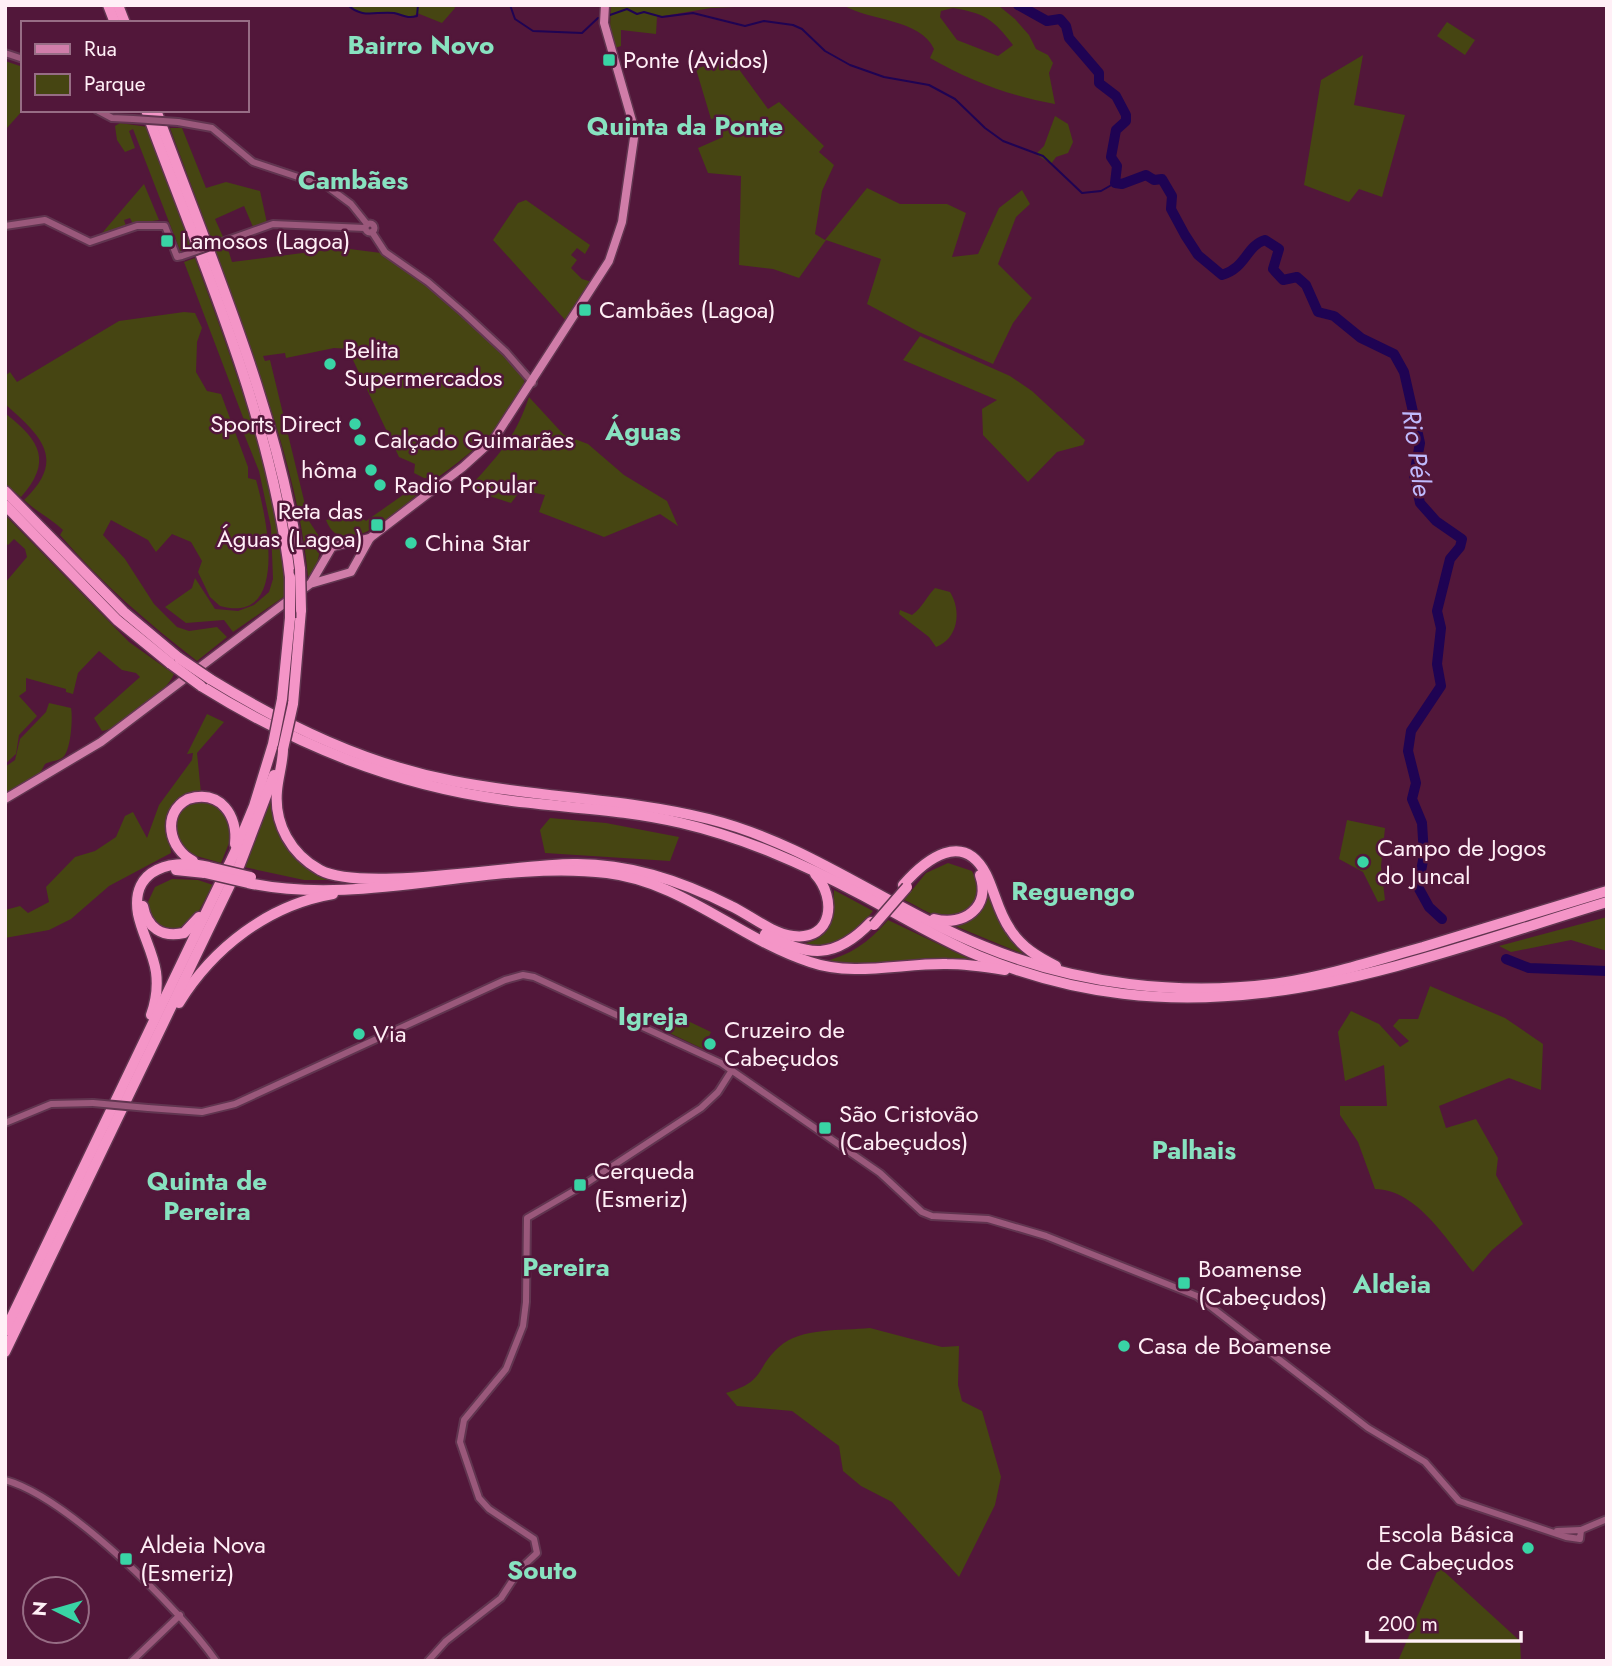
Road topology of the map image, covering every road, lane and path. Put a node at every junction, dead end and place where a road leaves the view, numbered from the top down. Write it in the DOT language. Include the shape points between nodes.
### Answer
graph roads {
  1 [pos="605,5"];
  2 [pos="101,112"];
  3 [pos="147,112"];
  4 [pos="157,112"];
  5 [pos="5,226"];
  6 [pos="366,226"];
  7 [pos="523,369"];
  8 [pos="538,375"];
  9 [pos="533,383"];
  10 [pos="5,491"];
  11 [pos="5,505"];
  12 [pos="370,538"];
  13 [pos="343,544"];
  14 [pos="326,559"];
  15 [pos="356,559"];
  16 [pos="335,574"];
  17 [pos="310,584"];
  18 [pos="175,661"];
  19 [pos="206,683"];
  20 [pos="278,746"];
  21 [pos="5,799"];
  22 [pos="235,852"];
  23 [pos="625,869"];
  24 [pos="810,869"];
  25 [pos="207,870"];
  26 [pos="387,878"];
  27 [pos="249,880"];
  28 [pos="376,886"];
  29 [pos="905,886"];
  30 [pos="1607,891"];
  31 [pos="1607,902"];
  32 [pos="209,908"];
  33 [pos="919,916"];
  34 [pos="873,923"];
  35 [pos="761,940"];
  36 [pos="1069,972"];
  37 [pos="1030,974"];
  38 [pos="164,1022"];
  39 [pos="144,1042"];
  40 [pos="732,1070"];
  41 [pos="5,1123"];
  42 [pos="5,1331"];
  43 [pos="5,1352"];
  44 [pos="5,1480"];
  45 [pos="1607,1519"];
  46 [pos="1578,1530"];
  47 [pos="1554,1532"];
  48 [pos="180,1615"];
  49 [pos="132,1661"];
  50 [pos="216,1661"];
  51 [pos="428,1661"];
  1 -- 8 [label="main road" via="607,33 635,131 622,222 602,274"];
  2 -- 6 [label="street, bridge" via="112,118 212,128 253,162 327,187 351,204"];
  3 -- 20 [label="highway, bridge" via="272,466 290,577"];
  4 -- 20 [label="highway, bridge" via="263,405 284,476 300,569 301,610 293,704"];
  5 -- 6 [label="street, bridge" via="45,220 90,243 136,226 165,226 179,257 273,224"];
  6 -- 7 [label="street" via="385,252 428,282"];
  7 -- 8 [label="street"];
  7 -- 9 [label="street"];
  8 -- 9 [label="main road"];
  9 -- 12 [label="main road" via="483,451"];
  10 -- 18 [label="highway"];
  11 -- 18 [label="highway" via="117,620"];
  12 -- 13 [label="main road"];
  12 -- 15 [label="main road"];
  13 -- 14 [label="main road" via="332,547"];
  13 -- 15 [label="main road" via="354,551"];
  14 -- 16 [label="main road"];
  14 -- 17 [label="main road"];
  15 -- 16 [label="main road" via="351,572"];
  16 -- 17 [label="main road"];
  17 -- 21 [label="main road" via="101,742"];
  18 -- 19 [label="highway, bridge"];
  19 -- 24 [label="highway" via="300,741 395,778 504,800 678,822 756,845"];
  19 -- 33 [label="highway" via="353,754 398,768 506,790 625,802 728,824 813,857"];
  20 -- 22 [label="highway"];
  20 -- 26 [label="highway" via="277,808 288,842 321,871 351,878"];
  20 -- 38 [label="highway" via="249,844"];
  22 -- 25 [label="highway" via="235,823 226,807 204,797 182,802 173,815 173,841 184,856"];
  22 -- 32 [label="highway"];
  23 -- 24 [label="highway" via="696,889 780,932 797,936 823,925 830,908 826,888"];
  23 -- 26 [label="highway" via="575,864"];
  23 -- 34 [label="highway" via="682,890 800,950 834,949"];
  24 -- 37 [label="highway" via="946,941"];
  25 -- 27 [label="highway, bridge"];
  25 -- 32 [label="highway" via="163,873 147,889 144,909 153,927 174,935 188,930"];
  25 -- 39 [label="highway" via="183,863 166,865 151,874 140,890 139,917 154,960 157,986"];
  26 -- 27 [label="highway" via="298,885"];
  27 -- 28 [label="highway" via="298,890"];
  28 -- 35 [label="highway" via="556,871 609,873 662,887"];
  28 -- 38 [label="highway" via="300,901 260,921 205,967"];
  29 -- 33 [label="highway" via="943,858 968,862 981,877 982,898 971,915 954,922"];
  29 -- 34 [label="highway, bridge"];
  29 -- 36 [label="highway" via="934,856 951,851 967,855 982,868 1002,917 1018,940"];
  30 -- 36 [label="highway" via="1356,966 1283,982 1187,989"];
  31 -- 37 [label="highway" via="1359,976 1284,993 1186,999 1142,996 1072,986"];
  32 -- 39 [label="highway"];
  33 -- 36 [label="highway" via="1031,964"];
  34 -- 35 [label="highway" via="851,946 818,957"];
  35 -- 37 [label="highway" via="812,963 838,968 947,964"];
  38 -- 43 [label="highway"];
  39 -- 42 [label="highway"];
  40 -- 41 [label="street, bridge" via="579,995 523,975 235,1104 202,1112 51,1104"];
  40 -- 47 [label="street" via="880,1173 922,1212 988,1219 1046,1236 1197,1296 1368,1428 1425,1462 1460,1501"];
  40 -- 51 [label="street" via="701,1108 527,1218 523,1326 506,1369 464,1420 460,1442 479,1498 534,1539 538,1548 501,1598"];
  44 -- 48 [label="street" via="36,1493 95,1536"];
  45 -- 46 [label="street"];
  46 -- 47 [label="street"];
  46 -- 47 [label="street" via="1572,1535 1576,1539"];
  48 -- 49 [label="street"];
  48 -- 50 [label="street"];
}
